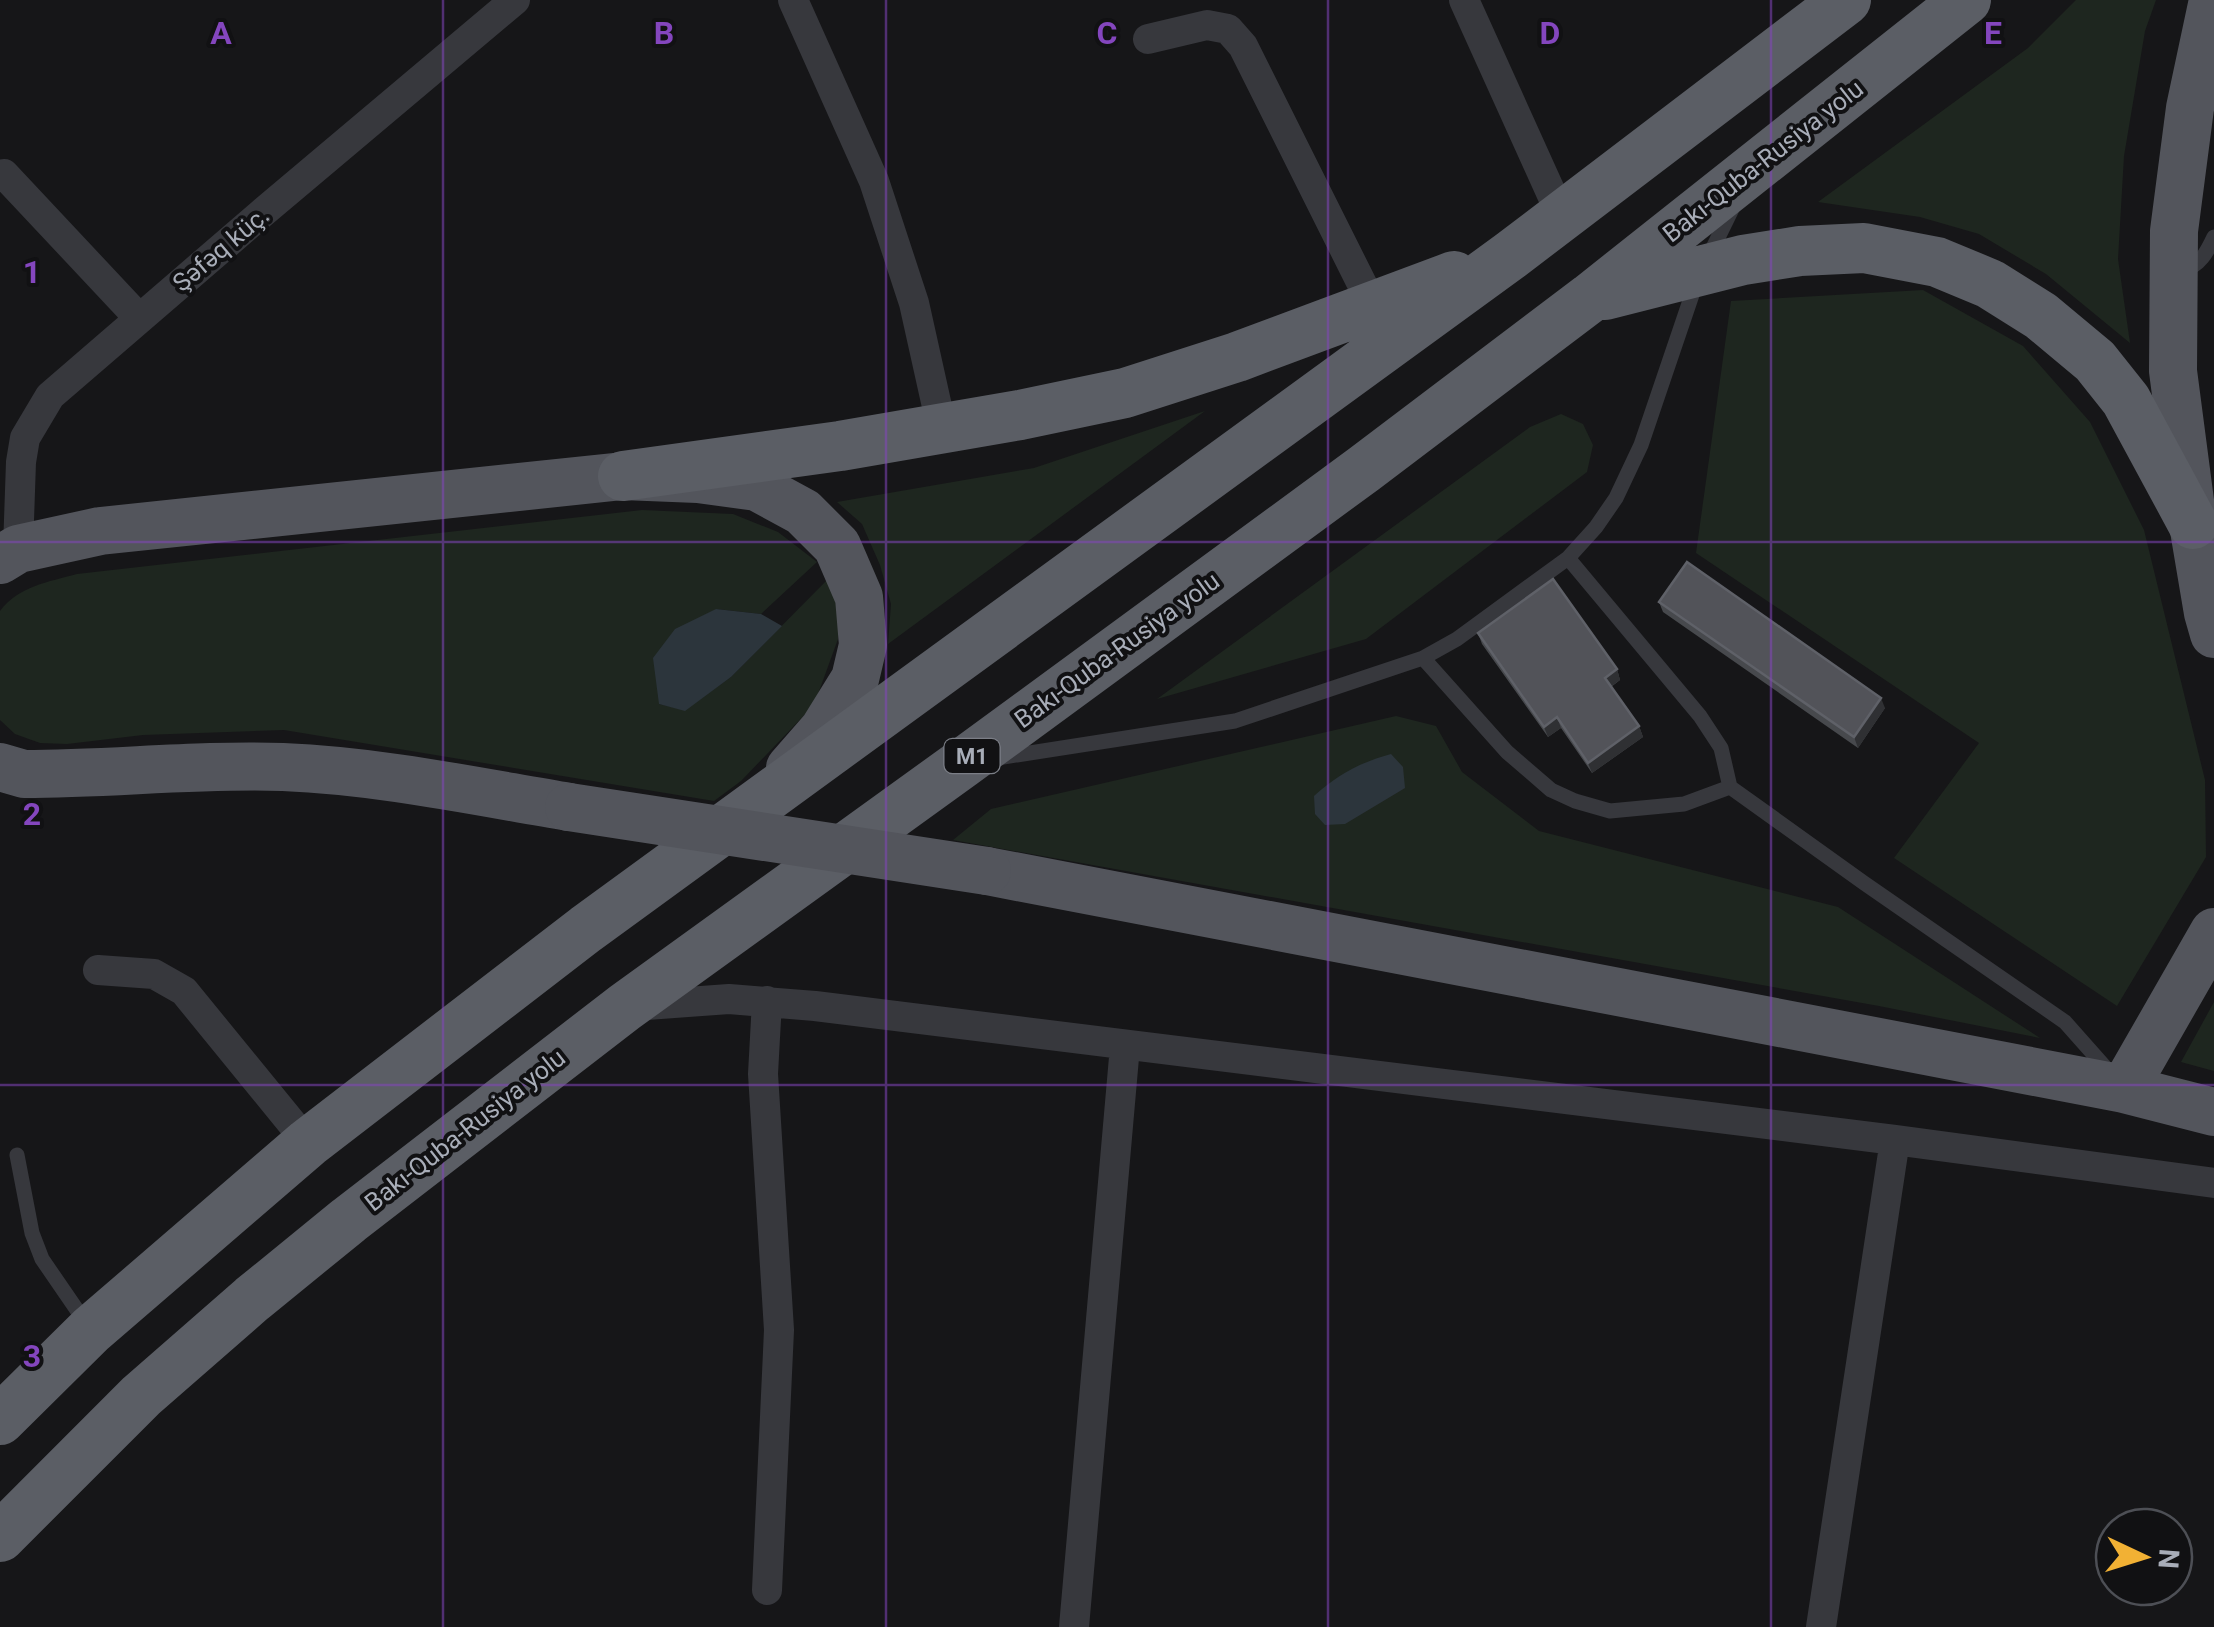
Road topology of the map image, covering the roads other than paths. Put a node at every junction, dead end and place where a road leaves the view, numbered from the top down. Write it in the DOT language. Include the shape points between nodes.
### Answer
graph roads {
  1 [pos="515,0"];
  2 [pos="793,0"];
  3 [pos="1464,0"];
  4 [pos="1846,0"];
  5 [pos="1966,0"];
  6 [pos="2213,0"];
  7 [pos="1148,39"];
  8 [pos="1750,171"];
  9 [pos="4,174"];
  10 [pos="1562,217"];
  11 [pos="2214,237"];
  12 [pos="1511,256"];
  13 [pos="1700,272"];
  14 [pos="2174,273"];
  15 [pos="1590,298"];
  16 [pos="1374,306"];
  17 [pos="140,318"];
  18 [pos="942,429"];
  19 [pos="10,462"];
  20 [pos="624,476"];
  21 [pos="2193,524"];
  22 [pos="9,554"];
  23 [pos="1568,558"];
  24 [pos="2214,634"];
  25 [pos="1423,658"];
  26 [pos="963,763"];
  27 [pos="0,766"];
  28 [pos="1730,786"];
  29 [pos="754,808"];
  30 [pos="2214,932"];
  31 [pos="98,970"];
  32 [pos="767,1001"];
  33 [pos="625,1007"];
  34 [pos="1125,1046"];
  35 [pos="2124,1089"];
  36 [pos="2214,1112"];
  37 [pos="1895,1140"];
  38 [pos="308,1143"];
  39 [pos="17,1156"];
  40 [pos="2214,1182"];
  41 [pos="90,1330"];
  42 [pos="0,1420"];
  43 [pos="0,1537"];
  44 [pos="768,1590"];
  45 [pos="1074,1627"];
  46 [pos="1821,1627"];
  1 -- 17 [label="street, Şəfəq küç."];
  2 -- 18 [label="street" via="874,181 914,303"];
  3 -- 10 [label="street"];
  4 -- 10 [label="highway"];
  5 -- 8 [label="highway, Bakı-Quba-Rusiya yolu / M1"];
  6 -- 14 [label="main road" via="2190,108"];
  7 -- 16 [label="street" via="1207,26 1228,29 1243,46"];
  8 -- 13 [label="lane"];
  8 -- 15 [label="highway, Bakı-Quba-Rusiya yolu / M1"];
  9 -- 17 [label="street"];
  10 -- 12 [label="highway"];
  11 -- 14 [label="lane" via="2192,268"];
  12 -- 16 [label="highway"];
  12 -- 29 [label="highway"];
  13 -- 15 [label="highway"];
  13 -- 21 [label="highway" via="1800,251 1864,248 1937,262 1990,284 2094,361 2126,400"];
  13 -- 23 [label="lane" via="1641,445 1616,498"];
  14 -- 21 [label="main road" via="2172,371"];
  15 -- 26 [label="highway, Bakı-Quba-Rusiya yolu / M1"];
  16 -- 18 [label="highway" via="1125,393"];
  17 -- 19 [label="street, Şəfəq küç." via="50,396"];
  18 -- 20 [label="highway"];
  19 -- 22 [label="street, Şəfəq küç."];
  20 -- 22 [label="main road" via="100,530"];
  20 -- 29 [label="main road" via="757,487 803,512 837,546 859,597 863,646 855,679 824,729"];
  21 -- 24 [label="main road"];
  23 -- 25 [label="lane"];
  23 -- 28 [label="lane" via="1700,716 1720,748"];
  25 -- 26 [label="lane" via="1235,722"];
  25 -- 28 [label="lane" via="1507,752 1575,801 1610,810 1684,804"];
  26 -- 33 [label="highway, Bakı-Quba-Rusiya yolu / M1"];
  27 -- 35 [label="main road, bridge" via="24,774 222,767 375,773 987,872"];
  28 -- 35 [label="lane" via="2064,1022"];
  29 -- 38 [label="highway"];
  30 -- 35 [label="main road"];
  31 -- 38 [label="street" via="154,974 184,991"];
  32 -- 33 [label="street"];
  32 -- 34 [label="street"];
  32 -- 44 [label="street" via="764,1074 779,1330"];
  33 -- 43 [label="highway, Bakı-Quba-Rusiya yolu / M1" via="252,1299 141,1396"];
  34 -- 37 [label="street"];
  34 -- 45 [label="street"];
  35 -- 36 [label="main road"];
  37 -- 40 [label="street"];
  37 -- 46 [label="street"];
  38 -- 41 [label="highway"];
  39 -- 41 [label="lane" via="42,1259"];
  41 -- 42 [label="highway"];
}
